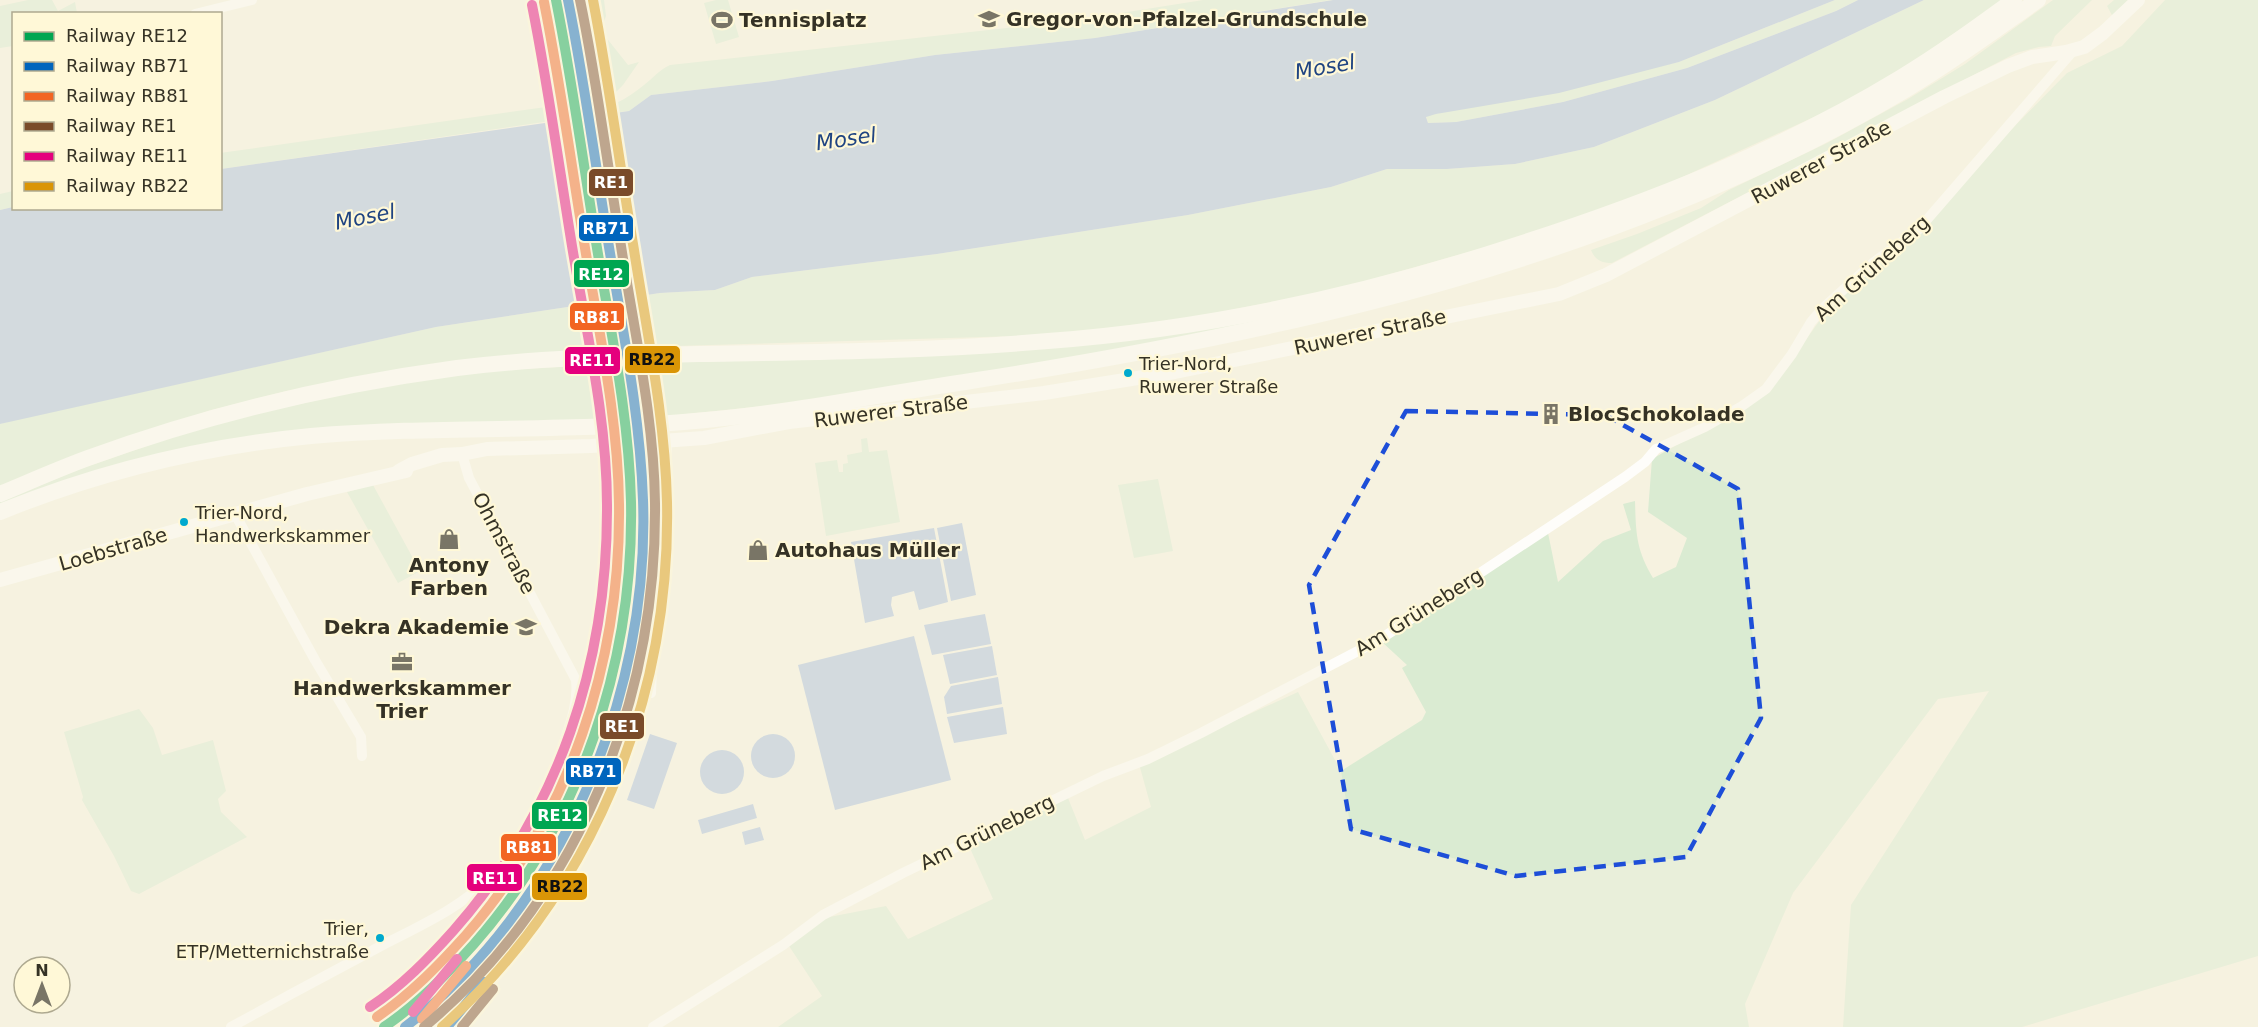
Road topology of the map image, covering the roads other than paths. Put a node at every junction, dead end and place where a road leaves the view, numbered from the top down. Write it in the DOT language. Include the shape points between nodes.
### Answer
graph roads {
  1 [pos="252,0"];
  2 [pos="2014,0"];
  3 [pos="2038,0"];
  4 [pos="2138,0"];
  5 [pos="203,12"];
  6 [pos="2073,51"];
  7 [pos="667,442"];
  8 [pos="462,454"];
  9 [pos="0,494"];
  10 [pos="0,512"];
  11 [pos="235,514"];
  12 [pos="0,580"];
  13 [pos="651,693"];
  14 [pos="362,756"];
  15 [pos="231,1027"];
  16 [pos="653,1027"];
  1 -- 5 [label="street"];
  2 -- 9 [label="highway" via="1898,80 1786,140 1706,176 1571,228 1366,289 1213,321 1047,342 584,358 458,368 334,387 242,409 87,458"];
  3 -- 10 [label="highway" via="1905,90 1793,150 1722,182 1564,244 1356,306 1123,356 708,420 356,433 266,442 92,480"];
  4 -- 6 [label="main road, Ruwerer Straße" via="2093,42"];
  6 -- 7 [label="main road, Ruwerer Straße" via="2032,57 2008,66 1606,275 1559,294 1156,375 1044,393 789,422"];
  6 -- 16 [label="street, Am Grüneberg" via="1917,230 1822,309 1766,389 1742,406 1656,449 1624,477 1378,640 1201,733 1083,786 823,915 783,945"];
  7 -- 8 [label="main road, Ruwerer Straße" via="487,449"];
  7 -- 13 [label="street" via="664,571"];
  8 -- 11 [label="main road, Loebstraße" via="435,465"];
  8 -- 15 [label="street, Ohmstraße" via="469,478 574,674 577,697 542,806 492,877 454,905"];
  11 -- 12 [label="main road, Loebstraße"];
  11 -- 14 [label="street" via="361,737"];
}
